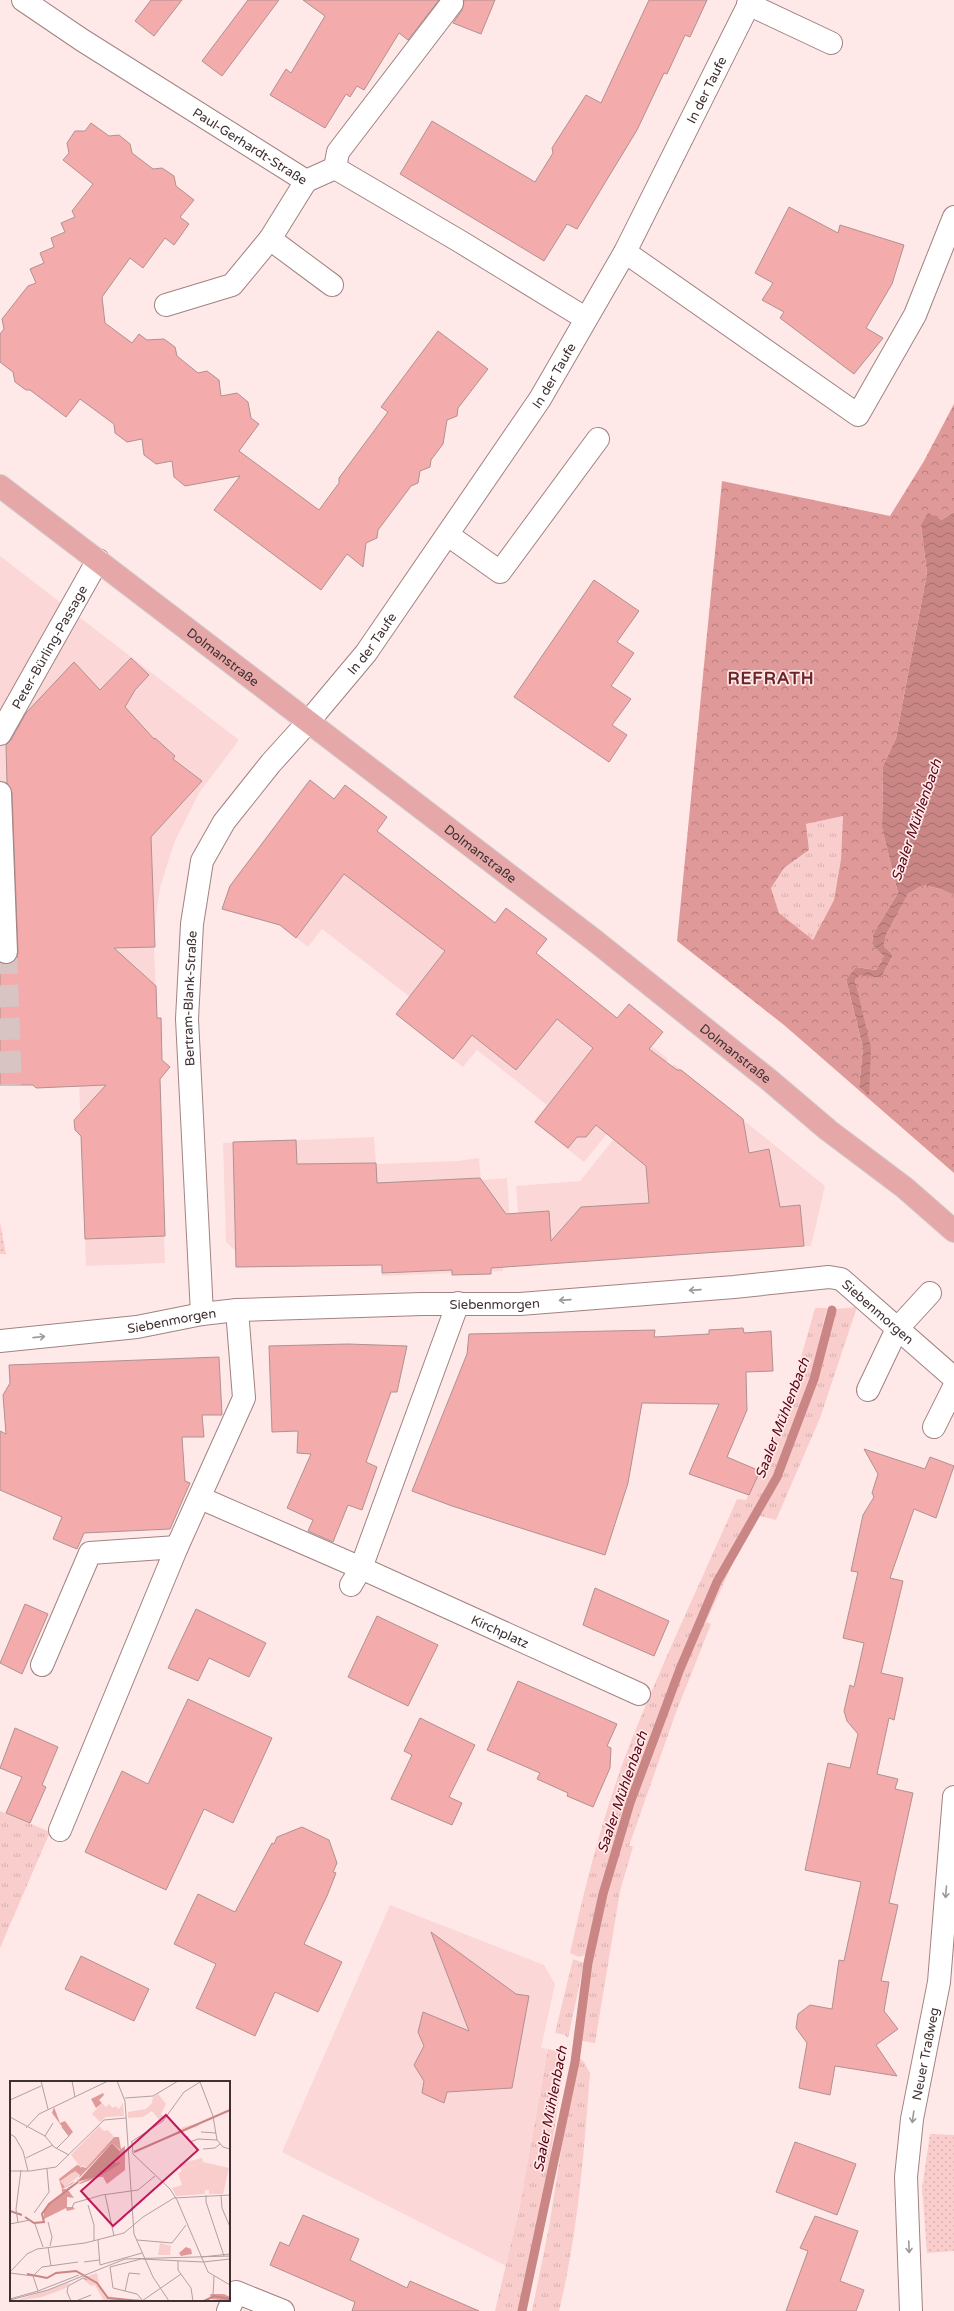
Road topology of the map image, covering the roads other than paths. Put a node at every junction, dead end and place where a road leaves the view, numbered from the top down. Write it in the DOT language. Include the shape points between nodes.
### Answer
graph roads {
  1 [pos="23,0"];
  2 [pos="749,2"];
  3 [pos="452,3"];
  4 [pos="831,42"];
  5 [pos="335,168"];
  6 [pos="306,181"];
  7 [pos="954,217"];
  8 [pos="270,239"];
  9 [pos="625,252"];
  10 [pos="332,285"];
  11 [pos="166,305"];
  12 [pos="585,318"];
  13 [pos="598,439"];
  14 [pos="0,486"];
  15 [pos="448,535"];
  16 [pos="98,560"];
  17 [pos="309,721"];
  18 [pos="0,734"];
  19 [pos="0,793"];
  20 [pos="6,952"];
  21 [pos="954,1231"];
  22 [pos="930,1293"];
  23 [pos="458,1303"];
  24 [pos="237,1310"];
  25 [pos="202,1314"];
  26 [pos="897,1329"];
  27 [pos="0,1341"];
  28 [pos="954,1378"];
  29 [pos="954,1387"];
  30 [pos="868,1390"];
  31 [pos="934,1427"];
  32 [pos="205,1500"];
  33 [pos="177,1547"];
  34 [pos="356,1576"];
  35 [pos="42,1665"];
  36 [pos="640,1694"];
  37 [pos="954,1797"];
  38 [pos="60,1830"];
  39 [pos="228,2311"];
  40 [pos="283,2311"];
  41 [pos="911,2311"];
  1 -- 6 [label="street, Paul-Gerhardt-Straße"];
  2 -- 4 [label="street"];
  2 -- 9 [label="street, In der Taufe"];
  3 -- 5 [label="street" via="338,152"];
  5 -- 6 [label="street, Paul-Gerhardt-Straße"];
  5 -- 12 [label="street"];
  6 -- 8 [label="street"];
  7 -- 9 [label="street" via="915,315 858,415"];
  8 -- 10 [label="street"];
  8 -- 11 [label="street" via="232,285"];
  9 -- 12 [label="street, In der Taufe"];
  12 -- 15 [label="street, In der Taufe" via="540,399"];
  13 -- 15 [label="street" via="500,572"];
  14 -- 16 [label="main road, Dolmanstraße"];
  15 -- 17 [label="street, In der Taufe" via="366,653"];
  16 -- 17 [label="main road, Dolmanstraße"];
  16 -- 18 [label="street, Peter-Bürling-Passage"];
  17 -- 21 [label="main road, Dolmanstraße" via="594,940 828,1130 905,1188"];
  17 -- 25 [label="street, Bertram-Blank-Straße" via="271,763 224,822 207,850 198,878 187,1019"];
  19 -- 20 [label="street"];
  22 -- 26 [label="street"];
  23 -- 24 [label="street, Siebenmorgen"];
  26 -- 23 [label="street, Siebenmorgen, one-way" via="841,1279 829,1277 734,1288 520,1304"];
  23 -- 34 [label="street"];
  24 -- 25 [label="street, Siebenmorgen"];
  24 -- 33 [label="street" via="244,1398"];
  27 -- 25 [label="street, Siebenmorgen, one-way" via="137,1327"];
  26 -- 28 [label="street, Siebenmorgen"];
  26 -- 30 [label="street"];
  29 -- 31 [label="street"];
  32 -- 34 [label="street, Kirchplatz"];
  33 -- 35 [label="street" via="90,1553"];
  33 -- 38 [label="street"];
  34 -- 36 [label="street, Kirchplatz"];
  37 -- 41 [label="street, Neuer Traßweg, one-way" via="938,1982 912,2119 906,2178"];
  39 -- 40 [label="street" via="236,2292"];
}
